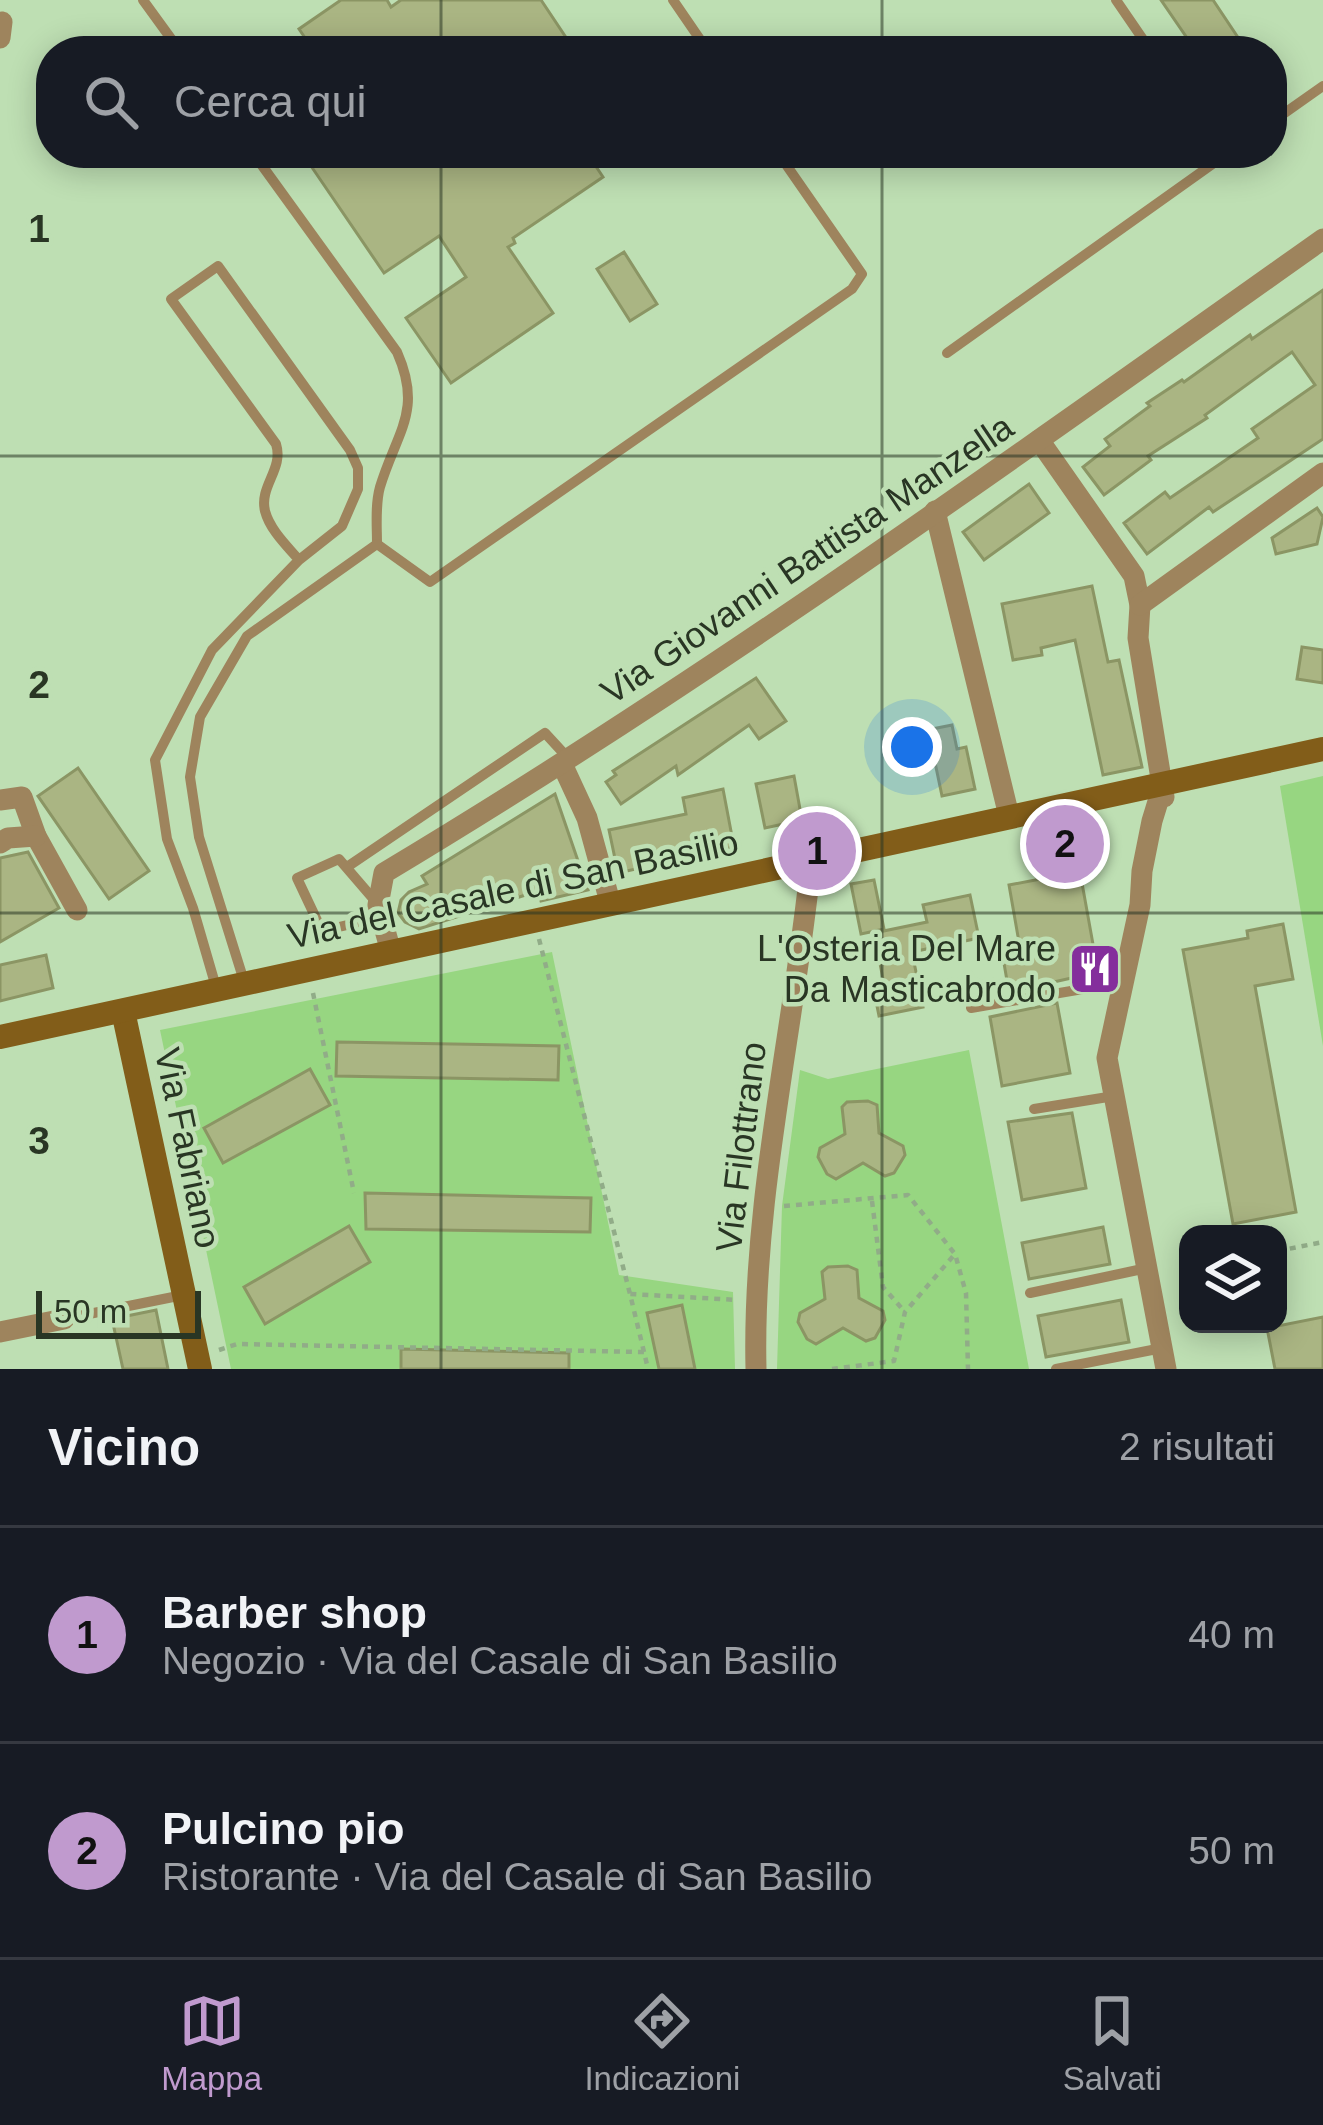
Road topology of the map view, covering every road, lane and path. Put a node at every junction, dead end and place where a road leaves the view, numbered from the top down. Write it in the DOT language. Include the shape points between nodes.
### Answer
graph roads {
  1 [pos="143,0"];
  2 [pos="673,0"];
  3 [pos="1116,0"];
  4 [pos="169,36"];
  5 [pos="698,36"];
  6 [pos="1141,36"];
  7 [pos="1323,86"];
  8 [pos="1287,111"];
  9 [pos="264,168"];
  10 [pos="788,168"];
  11 [pos="1205,168"];
  12 [pos="1323,238"];
  13 [pos="947,353"];
  14 [pos="1039,440"];
  15 [pos="1323,473"];
  16 [pos="935,511"];
  17 [pos="377,544"];
  18 [pos="299,560"];
  19 [pos="1140,604"];
  20 [pos="1323,749"];
  21 [pos="566,763"];
  22 [pos="1164,782"];
  23 [pos="0,800"];
  24 [pos="1009,816"];
  25 [pos="36,836"];
  26 [pos="0,843"];
  27 [pos="811,862"];
  28 [pos="347,867"];
  29 [pos="610,902"];
  30 [pos="77,910"];
  31 [pos="379,911"];
  32 [pos="539,938"];
  33 [pos="391,952"];
  34 [pos="1124,982"];
  35 [pos="245,984"];
  36 [pos="312,989"];
  37 [pos="217,990"];
  38 [pos="971,1008"];
  39 [pos="123,1011"];
  40 [pos="0,1037"];
  41 [pos="1114,1096"];
  42 [pos="1034,1109"];
  43 [pos="355,1193"];
  44 [pos="872,1199"];
  45 [pos="779,1206"];
  46 [pos="1323,1242"];
  47 [pos="1287,1249"];
  48 [pos="955,1254"];
  49 [pos="1147,1268"];
  50 [pos="1030,1293"];
  51 [pos="630,1294"];
  52 [pos="183,1295"];
  53 [pos="738,1300"];
  54 [pos="905,1312"];
  55 [pos="64,1319"];
  56 [pos="0,1332"];
  57 [pos="219,1351"];
  58 [pos="644,1352"];
  59 [pos="1164,1358"];
  60 [pos="200,1369"];
  61 [pos="648,1369"];
  62 [pos="756,1369"];
  63 [pos="832,1369"];
  64 [pos="968,1369"];
  65 [pos="1056,1369"];
  1 -- 4 [label="lane"];
  2 -- 5 [label="lane"];
  3 -- 6 [label="lane"];
  7 -- 8 [label="lane"];
  9 -- 17 [label="lane" via="408,378 410,404 378,493"];
  10 -- 17 [label="lane" via="862,274 852,289 430,582"];
  11 -- 13 [label="lane"];
  12 -- 14 [label="street, Via Giovanni Battista Manzella"];
  14 -- 16 [label="street, Via Giovanni Battista Manzella"];
  14 -- 19 [label="street" via="1134,576"];
  15 -- 19 [label="street"];
  16 -- 21 [label="street, Via Giovanni Battista Manzella"];
  16 -- 24 [label="street"];
  17 -- 35 [label="lane" via="247,636 200,717 190,777 199,838"];
  18 -- 18 [label="lane" via="342,526 358,468 218,266 171,299 276,444 266,515"];
  18 -- 37 [label="lane" via="212,650 155,760 167,839"];
  19 -- 22 [label="street" via="1138,638"];
  20 -- 22 [label="street, Via del Casale di San Basilio"];
  21 -- 28 [label="lane" via="545,733"];
  21 -- 29 [label="street"];
  21 -- 31 [label="street, Via Giovanni Battista Manzella" via="384,873"];
  22 -- 24 [label="street, Via del Casale di San Basilio"];
  22 -- 34 [label="street" via="1155,874"];
  23 -- 25 [label="street" via="22,797"];
  24 -- 27 [label="street, Via del Casale di San Basilio"];
  25 -- 26 [label="street"];
  25 -- 30 [label="street"];
  27 -- 29 [label="street, Via del Casale di San Basilio"];
  27 -- 62 [label="street, Via Filottrano" via="767,1190"];
  28 -- 31 [label="lane"];
  28 -- 31 [label="lane" via="339,859 297,878 322,931"];
  29 -- 33 [label="street, Via del Casale di San Basilio"];
  31 -- 33 [label="street"];
  32 -- 51 [label="path"];
  33 -- 35 [label="street, Via del Casale di San Basilio"];
  34 -- 38 [label="lane"];
  34 -- 41 [label="street" via="1107,1058"];
  35 -- 37 [label="street, Via del Casale di San Basilio"];
  36 -- 43 [label="path"];
  37 -- 39 [label="street, Via del Casale di San Basilio"];
  39 -- 40 [label="street, Via del Casale di San Basilio"];
  39 -- 52 [label="street, Via Fabriano"];
  41 -- 42 [label="lane"];
  41 -- 49 [label="street"];
  44 -- 45 [label="path"];
  44 -- 48 [label="path" via="908,1196"];
  44 -- 54 [label="path" via="883,1287"];
  46 -- 47 [label="path"];
  48 -- 54 [label="path"];
  48 -- 64 [label="path" via="966,1293"];
  49 -- 50 [label="lane"];
  49 -- 59 [label="street"];
  51 -- 53 [label="path"];
  51 -- 58 [label="path"];
  52 -- 55 [label="lane"];
  52 -- 60 [label="street, Via Fabriano"];
  54 -- 63 [label="path" via="894,1360"];
  55 -- 56 [label="street"];
  57 -- 58 [label="path" via="237,1343"];
  58 -- 61 [label="path"];
  59 -- 65 [label="lane"];
}
